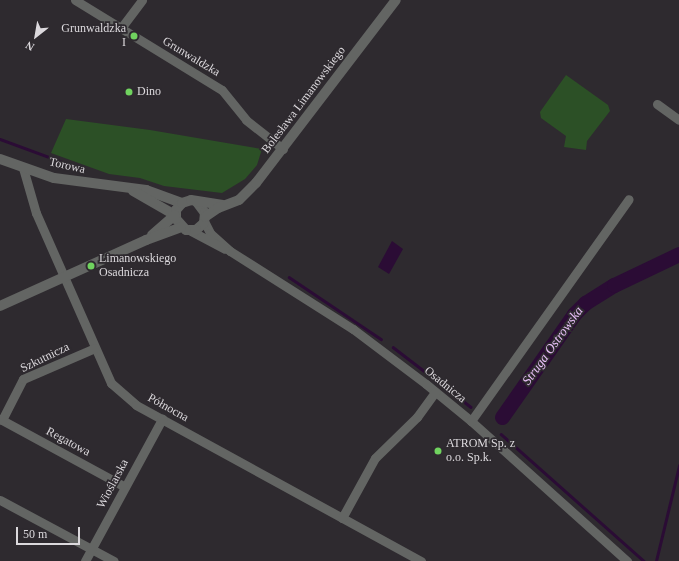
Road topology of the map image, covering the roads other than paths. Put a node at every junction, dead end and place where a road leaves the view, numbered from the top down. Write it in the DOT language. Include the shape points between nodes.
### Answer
graph roads {
  1 [pos="75,0"];
  2 [pos="142,0"];
  3 [pos="396,0"];
  4 [pos="121,28"];
  5 [pos="657,104"];
  6 [pos="679,120"];
  7 [pos="283,149"];
  8 [pos="0,159"];
  9 [pos="23,168"];
  10 [pos="130,189"];
  11 [pos="629,199"];
  12 [pos="196,201"];
  13 [pos="182,203"];
  14 [pos="224,206"];
  15 [pos="175,215"];
  16 [pos="205,219"];
  17 [pos="186,229"];
  18 [pos="146,240"];
  19 [pos="230,251"];
  20 [pos="64,279"];
  21 [pos="0,306"];
  22 [pos="95,348"];
  23 [pos="435,392"];
  24 [pos="162,419"];
  25 [pos="1,420"];
  26 [pos="471,421"];
  27 [pos="125,487"];
  28 [pos="0,500"];
  29 [pos="342,518"];
  30 [pos="92,549"];
  31 [pos="85,561"];
  32 [pos="114,561"];
  33 [pos="421,561"];
  34 [pos="627,561"];
  1 -- 4 [label="street, Grunwaldzka"];
  2 -- 4 [label="street"];
  3 -- 7 [label="street, Bolesława Limanowskiego"];
  4 -- 7 [label="street, Grunwaldzka" via="222,90 250,124"];
  5 -- 6 [label="street"];
  7 -- 14 [label="street, Bolesława Limanowskiego" via="240,200"];
  8 -- 9 [label="street, Torowa"];
  9 -- 10 [label="street, Torowa" via="69,182"];
  9 -- 20 [label="street, Północna" via="36,213"];
  10 -- 13 [label="street, Torowa" via="146,190"];
  10 -- 15 [label="street, Torowa"];
  11 -- 26 [label="street"];
  12 -- 13 [label="street"];
  12 -- 14 [label="street"];
  12 -- 16 [label="street" via="204,208"];
  13 -- 15 [label="street"];
  14 -- 16 [label="street, Bolesława Limanowskiego"];
  15 -- 17 [label="street"];
  15 -- 18 [label="street"];
  16 -- 17 [label="street" via="200,227"];
  16 -- 19 [label="street, Osadnicza" via="210,233"];
  17 -- 18 [label="street"];
  17 -- 19 [label="street, Osadnicza" via="214,246"];
  18 -- 20 [label="street"];
  19 -- 23 [label="street, Osadnicza" via="353,329"];
  20 -- 21 [label="street"];
  20 -- 22 [label="street, Północna"];
  22 -- 24 [label="street, Północna" via="111,383 136,405"];
  22 -- 25 [label="street, Szkutnicza" via="23,379"];
  23 -- 26 [label="street, Osadnicza"];
  23 -- 29 [label="street" via="417,417 375,458"];
  24 -- 27 [label="street, Wioślarska"];
  24 -- 29 [label="street, Północna"];
  25 -- 27 [label="street, Regatowa"];
  26 -- 34 [label="street, Osadnicza"];
  27 -- 30 [label="street, Wioślarska"];
  28 -- 30 [label="street"];
  29 -- 33 [label="street, Północna"];
  30 -- 31 [label="street, Wioślarska"];
  30 -- 32 [label="street"];
}
